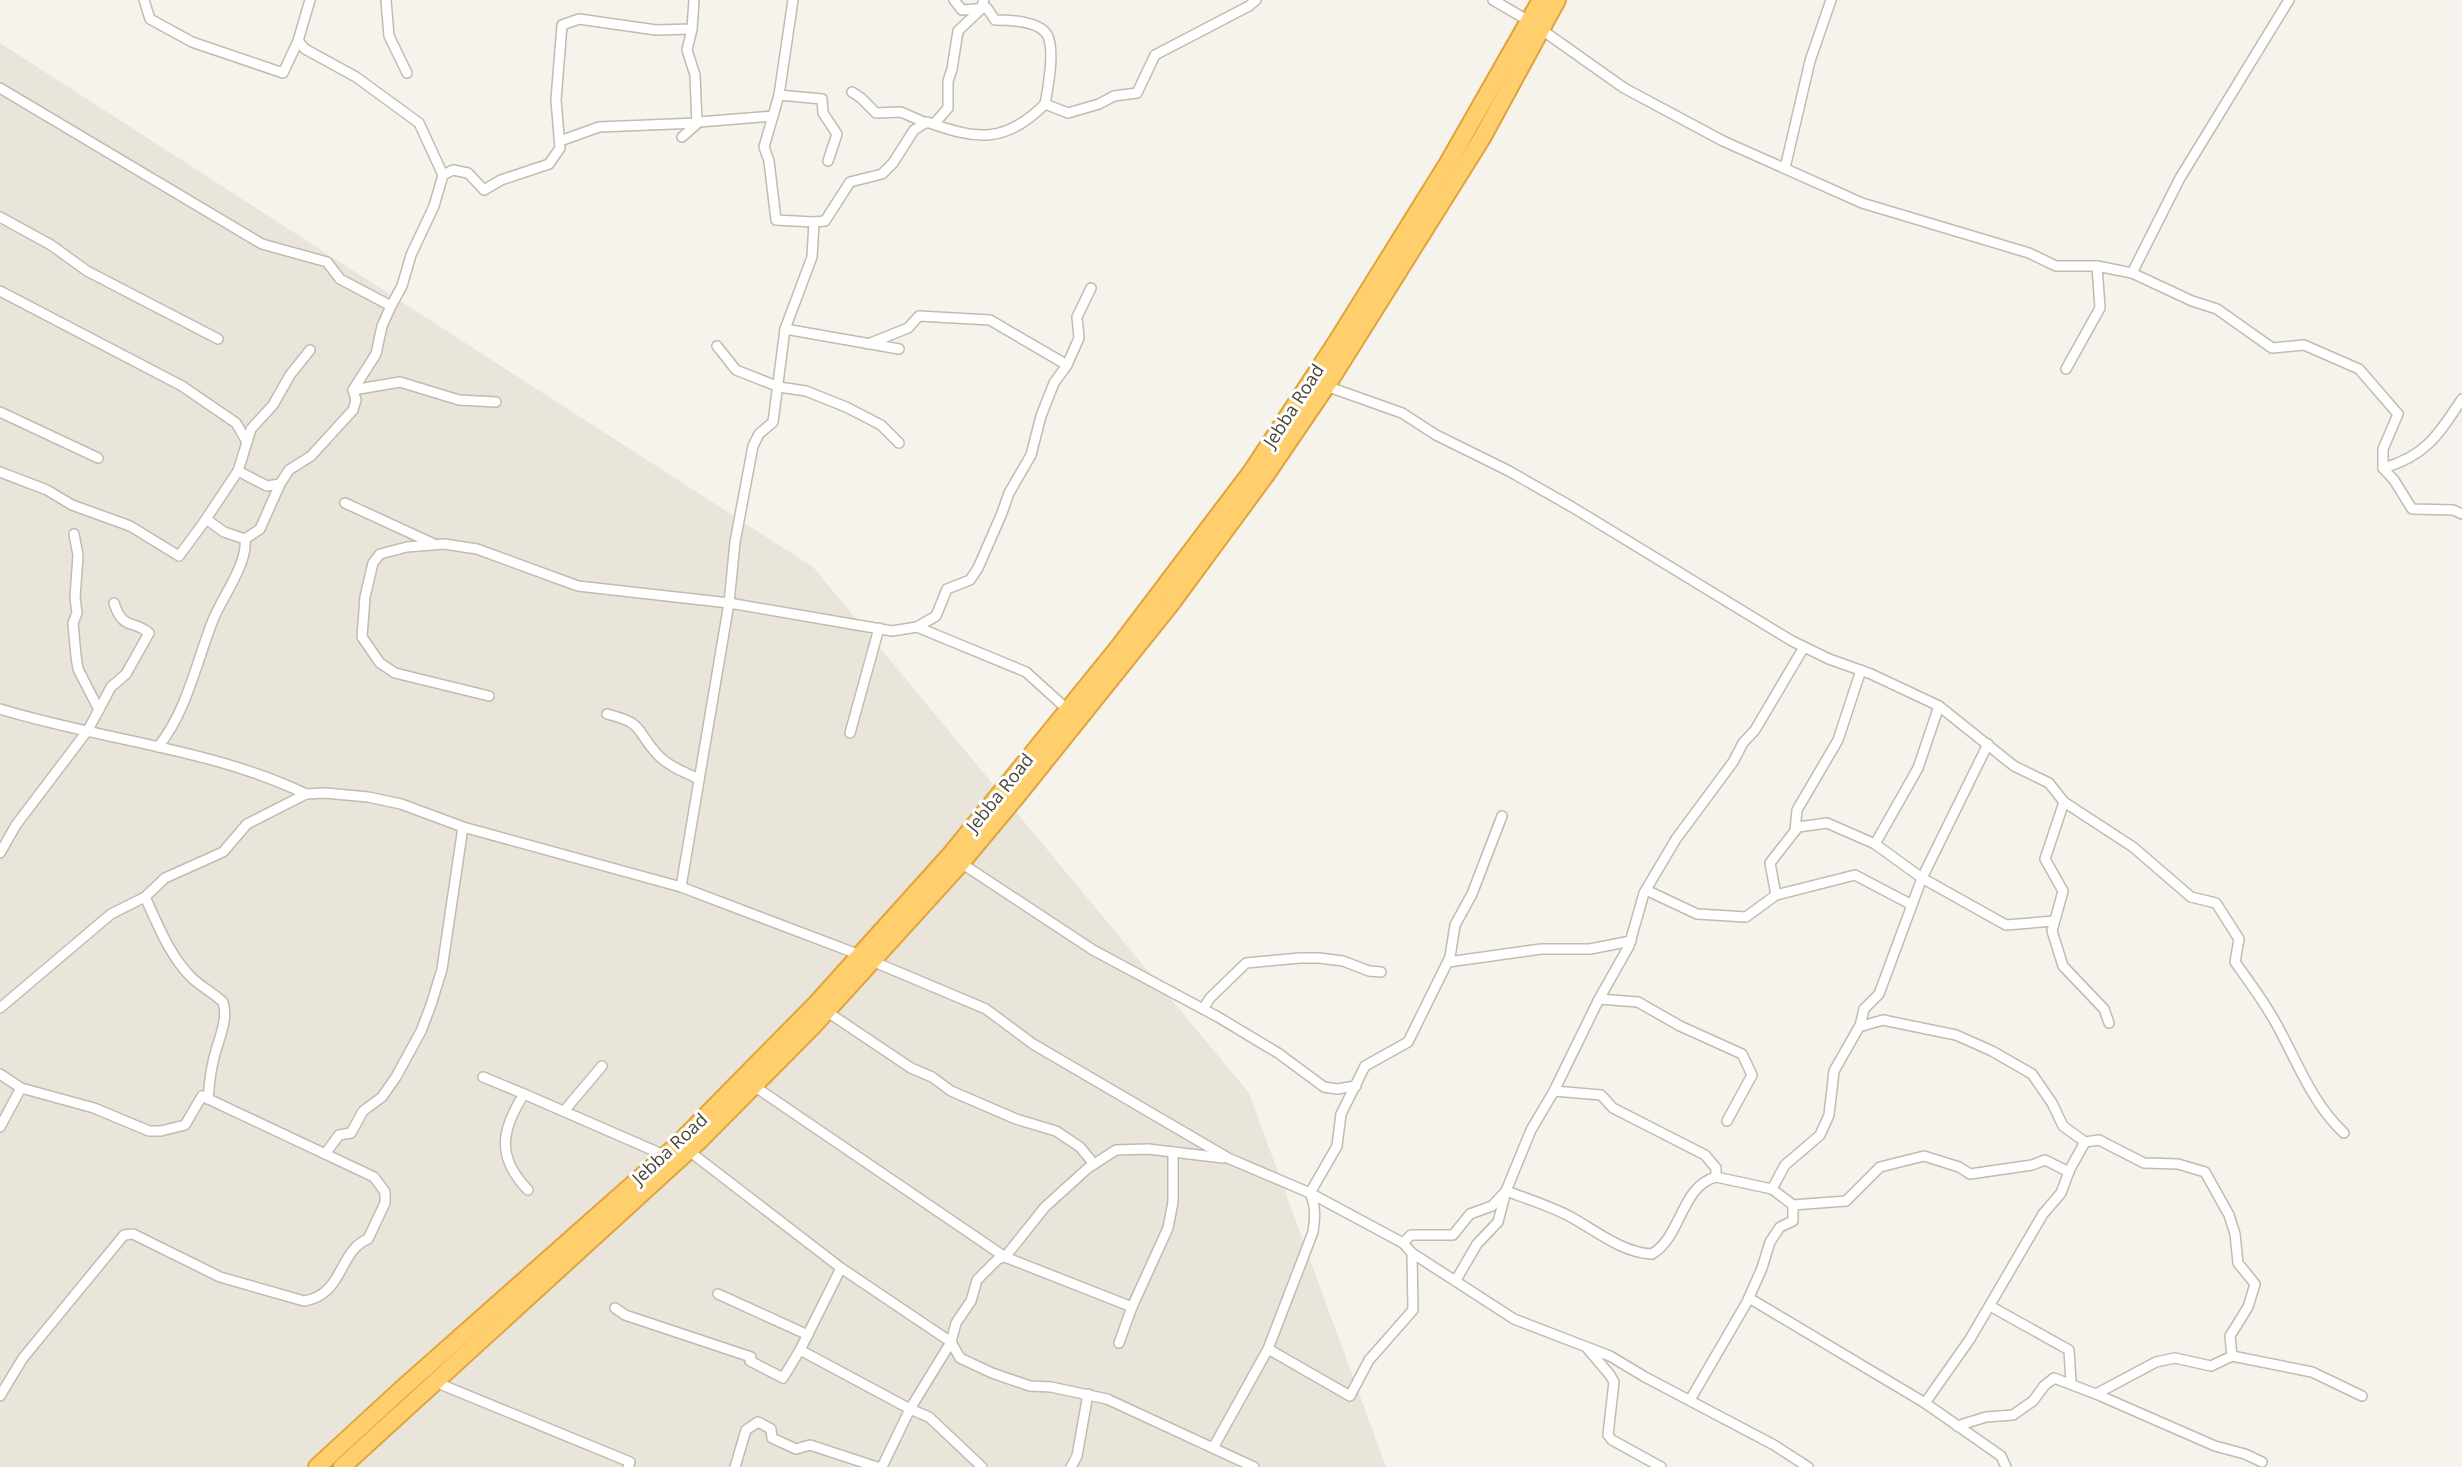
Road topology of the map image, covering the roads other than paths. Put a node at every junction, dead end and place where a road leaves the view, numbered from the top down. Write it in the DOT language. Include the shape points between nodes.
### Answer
graph roads {
  1 [pos="144,0"];
  2 [pos="310,0"];
  3 [pos="386,0"];
  4 [pos="694,0"];
  5 [pos="793,0"];
  6 [pos="954,0"];
  7 [pos="1256,0"];
  8 [pos="1493,0"];
  9 [pos="1541,0"];
  10 [pos="1557,0"];
  11 [pos="1830,0"];
  12 [pos="2289,0"];
  13 [pos="983,4"];
  14 [pos="1535,25"];
  15 [pos="692,29"];
  16 [pos="298,41"];
  17 [pos="407,73"];
  18 [pos="0,88"];
  19 [pos="852,92"];
  20 [pos="779,95"];
  21 [pos="1045,104"];
  22 [pos="773,116"];
  23 [pos="698,123"];
  24 [pos="930,124"];
  25 [pos="682,137"];
  26 [pos="560,141"];
  27 [pos="828,161"];
  28 [pos="1785,168"];
  29 [pos="443,175"];
  30 [pos="0,217"];
  31 [pos="814,222"];
  32 [pos="2097,266"];
  33 [pos="2132,273"];
  34 [pos="1091,288"];
  35 [pos="0,291"];
  36 [pos="391,306"];
  37 [pos="786,329"];
  38 [pos="218,339"];
  39 [pos="868,344"];
  40 [pos="717,346"];
  41 [pos="310,350"];
  42 [pos="899,350"];
  43 [pos="1067,364"];
  44 [pos="2066,369"];
  45 [pos="1326,386"];
  46 [pos="779,387"];
  47 [pos="353,390"];
  48 [pos="2462,399"];
  49 [pos="496,402"];
  50 [pos="0,412"];
  51 [pos="247,442"];
  52 [pos="899,443"];
  53 [pos="98,458"];
  54 [pos="2383,468"];
  55 [pos="238,471"];
  56 [pos="0,472"];
  57 [pos="280,484"];
  58 [pos="345,503"];
  59 [pos="2462,514"];
  60 [pos="207,518"];
  61 [pos="74,534"];
  62 [pos="245,539"];
  63 [pos="434,544"];
  64 [pos="114,603"];
  65 [pos="729,603"];
  66 [pos="917,627"];
  67 [pos="879,628"];
  68 [pos="1804,647"];
  69 [pos="1861,670"];
  70 [pos="489,696"];
  71 [pos="1940,706"];
  72 [pos="0,709"];
  73 [pos="99,710"];
  74 [pos="1068,710"];
  75 [pos="607,714"];
  76 [pos="88,730"];
  77 [pos="850,733"];
  78 [pos="1989,744"];
  79 [pos="158,747"];
  80 [pos="699,779"];
  81 [pos="306,794"];
  82 [pos="2064,802"];
  83 [pos="1502,816"];
  84 [pos="463,827"];
  85 [pos="1795,831"];
  86 [pos="1875,844"];
  87 [pos="0,853"];
  88 [pos="961,863"];
  89 [pos="1922,878"];
  90 [pos="681,887"];
  91 [pos="1646,890"];
  92 [pos="1776,895"];
  93 [pos="146,897"];
  94 [pos="1912,905"];
  95 [pos="2054,921"];
  96 [pos="1630,941"];
  97 [pos="866,958"];
  98 [pos="1448,962"];
  99 [pos="1381,972"];
  100 [pos="1599,999"];
  101 [pos="0,1008"];
  102 [pos="1203,1009"];
  103 [pos="826,1011"];
  104 [pos="2109,1023"];
  105 [pos="1860,1026"];
  106 [pos="602,1066"];
  107 [pos="0,1074"];
  108 [pos="483,1077"];
  109 [pos="754,1086"];
  110 [pos="1356,1086"];
  111 [pos="21,1088"];
  112 [pos="1554,1091"];
  113 [pos="524,1094"];
  114 [pos="208,1099"];
  115 [pos="564,1111"];
  116 [pos="1727,1121"];
  117 [pos="0,1127"];
  118 [pos="2344,1133"];
  119 [pos="2085,1142"];
  120 [pos="688,1151"];
  121 [pos="1173,1152"];
  122 [pos="325,1154"];
  123 [pos="664,1155"];
  124 [pos="1228,1158"];
  125 [pos="1094,1164"];
  126 [pos="2068,1172"];
  127 [pos="1716,1177"];
  128 [pos="1772,1189"];
  129 [pos="528,1190"];
  130 [pos="1506,1191"];
  131 [pos="1310,1194"];
  132 [pos="1793,1205"];
  133 [pos="1403,1243"];
  134 [pos="1412,1253"];
  135 [pos="1005,1257"];
  136 [pos="841,1268"];
  137 [pos="1456,1280"];
  138 [pos="718,1294"];
  139 [pos="1749,1298"];
  140 [pos="1990,1306"];
  141 [pos="1132,1307"];
  142 [pos="615,1308"];
  143 [pos="808,1335"];
  144 [pos="951,1342"];
  145 [pos="1119,1343"];
  146 [pos="1585,1346"];
  147 [pos="1268,1349"];
  148 [pos="800,1350"];
  149 [pos="2232,1356"];
  150 [pos="435,1382"];
  151 [pos="2071,1383"];
  152 [pos="1088,1394"];
  153 [pos="2096,1394"];
  154 [pos="0,1396"];
  155 [pos="2362,1396"];
  156 [pos="1690,1400"];
  157 [pos="1925,1403"];
  158 [pos="910,1409"];
  159 [pos="1957,1426"];
  160 [pos="1213,1448"];
  161 [pos="2262,1462"];
  162 [pos="317,1467"];
  163 [pos="342,1467"];
  164 [pos="628,1467"];
  165 [pos="735,1467"];
  166 [pos="877,1467"];
  167 [pos="882,1467"];
  168 [pos="982,1467"];
  169 [pos="1071,1467"];
  170 [pos="1254,1467"];
  171 [pos="1661,1467"];
  172 [pos="1808,1467"];
  173 [pos="2006,1467"];
  1 -- 16 [label="street" via="150,19 192,42 284,73"];
  2 -- 16 [label="street"];
  3 -- 17 [label="street" via="389,36"];
  4 -- 15 [label="street"];
  5 -- 20 [label="street"];
  6 -- 13 [label="street" via="962,10"];
  7 -- 21 [label="street" via="1155,55 1137,93 1114,96 1068,113"];
  8 -- 14 [label="street"];
  9 -- 14 [label="highway, Jebba Road"];
  10 -- 14 [label="highway"];
  11 -- 28 [label="street" via="1810,61"];
  12 -- 33 [label="street" via="2180,178"];
  13 -- 21 [label="street" via="995,20 1037,27 1046,33 1050,43"];
  13 -- 24 [label="street" via="958,31 948,81 948,108"];
  14 -- 28 [label="street" via="1624,88 1723,141"];
  14 -- 45 [label="highway" via="1482,138"];
  14 -- 74 [label="highway, Jebba Road" via="1252,471"];
  15 -- 23 [label="street" via="687,51 695,75"];
  15 -- 26 [label="street" via="656,30 579,19 562,25 556,100"];
  16 -- 29 [label="street" via="305,50 356,77 419,123"];
  18 -- 36 [label="street" via="262,244 327,262 340,279"];
  19 -- 24 [label="street" via="876,113 901,112"];
  20 -- 22 [label="street"];
  20 -- 27 [label="street" via="822,99 823,113 837,134"];
  21 -- 24 [label="street" via="1019,127 1000,133 958,133"];
  22 -- 23 [label="street"];
  22 -- 31 [label="street" via="764,147 776,220"];
  23 -- 25 [label="street"];
  23 -- 26 [label="street" via="598,127"];
  24 -- 31 [label="street" via="914,130 882,174 850,182 825,221"];
  26 -- 29 [label="street" via="560,148 549,164 484,190 468,173 453,170"];
  28 -- 32 [label="street" via="1862,203 2029,253 2056,266"];
  29 -- 36 [label="street" via="435,206"];
  30 -- 38 [label="street" via="87,271"];
  31 -- 37 [label="street" via="812,257"];
  32 -- 33 [label="street"];
  32 -- 44 [label="street" via="2100,308"];
  33 -- 54 [label="street" via="2217,309 2272,348 2304,345 2359,369 2398,414 2384,449"];
  34 -- 43 [label="street" via="1077,317 1079,338"];
  35 -- 51 [label="street" via="182,386 236,423"];
  36 -- 47 [label="street" via="376,354"];
  37 -- 39 [label="street"];
  37 -- 46 [label="street"];
  39 -- 42 [label="street"];
  39 -- 43 [label="street" via="909,328 919,316 990,320"];
  40 -- 46 [label="street" via="736,370"];
  41 -- 51 [label="street" via="273,405 251,429"];
  43 -- 66 [label="street" via="1054,383 1031,455 1009,493 978,568 970,580 947,589 936,616"];
  45 -- 68 [label="street" via="1402,413 1436,435 1509,471"];
  45 -- 88 [label="highway" via="1170,605"];
  46 -- 52 [label="street" via="846,407 881,425"];
  46 -- 65 [label="street" via="773,422 759,434 753,446 735,542"];
  47 -- 49 [label="street" via="400,382 459,400"];
  47 -- 57 [label="street" via="353,410 311,456 289,470"];
  48 -- 54 [label="street" via="2439,435 2403,462"];
  50 -- 53 [label="street"];
  51 -- 55 [label="street"];
  54 -- 59 [label="street" via="2412,509 2453,510"];
  55 -- 57 [label="street" via="267,486"];
  55 -- 60 [label="street"];
  56 -- 60 [label="street" via="129,526 179,556"];
  57 -- 62 [label="street" via="260,529"];
  58 -- 63 [label="street"];
  60 -- 62 [label="street" via="224,532"];
  61 -- 73 [label="street" via="78,555 77,613 73,622 76,656 78,669"];
  62 -- 79 [label="street" via="246,548 213,620 186,698"];
  63 -- 65 [label="street" via="477,549 578,586"];
  63 -- 70 [label="street" via="380,554 373,563 364,597 362,637 380,663 395,673"];
  64 -- 73 [label="street" via="118,617 149,633 126,674 111,687"];
  65 -- 67 [label="street"];
  65 -- 80 [label="street"];
  66 -- 67 [label="street" via="892,631"];
  66 -- 74 [label="street" via="1026,672"];
  67 -- 77 [label="street"];
  68 -- 69 [label="street"];
  68 -- 91 [label="street" via="1755,730 1676,839"];
  69 -- 71 [label="street"];
  69 -- 85 [label="street" via="1838,740 1797,810"];
  71 -- 78 [label="street"];
  71 -- 86 [label="street" via="1918,768"];
  72 -- 76 [label="street"];
  73 -- 76 [label="street"];
  74 -- 97 [label="highway, Jebba Road"];
  75 -- 80 [label="street" via="640,728 670,765"];
  76 -- 79 [label="street"];
  76 -- 87 [label="street" via="16,825"];
  78 -- 82 [label="street" via="2014,766 2049,783"];
  78 -- 89 [label="street"];
  79 -- 81 [label="street" via="258,774"];
  80 -- 90 [label="street"];
  81 -- 84 [label="street" via="368,797 402,804"];
  81 -- 93 [label="street" via="247,824 223,852 165,878"];
  82 -- 95 [label="street" via="2045,859 2063,891"];
  82 -- 118 [label="street" via="2133,848 2191,897 2216,903 2238,939 2235,962 2278,1028 2313,1095"];
  83 -- 98 [label="street" via="1472,894 1455,925"];
  84 -- 90 [label="street"];
  84 -- 122 [label="street" via="442,969 421,1030 382,1097 363,1111 351,1133 339,1135"];
  85 -- 86 [label="street" via="1798,827 1827,823"];
  85 -- 92 [label="street" via="1770,863"];
  86 -- 89 [label="street"];
  88 -- 97 [label="highway"];
  88 -- 102 [label="street" via="1093,950"];
  89 -- 94 [label="street"];
  89 -- 95 [label="street" via="2006,925"];
  90 -- 97 [label="street"];
  91 -- 92 [label="street" via="1697,914 1746,917"];
  91 -- 96 [label="street"];
  92 -- 94 [label="street" via="1855,875"];
  93 -- 101 [label="street" via="111,914"];
  93 -- 114 [label="street" via="176,957 192,978 223,1002 225,1008"];
  94 -- 105 [label="street" via="1879,994 1864,1009"];
  95 -- 104 [label="street" via="2052,931 2063,966 2104,1009"];
  96 -- 98 [label="street" via="1590,949 1541,949"];
  96 -- 100 [label="street"];
  97 -- 103 [label="highway"];
  97 -- 123 [label="highway, Jebba Road"];
  97 -- 124 [label="street" via="986,1009 1033,1044"];
  98 -- 110 [label="street" via="1408,1042 1365,1066"];
  99 -- 102 [label="street" via="1320,958 1246,963"];
  100 -- 112 [label="street"];
  100 -- 116 [label="street" via="1638,1002 1742,1054 1752,1075"];
  102 -- 110 [label="street" via="1278,1053 1324,1087"];
  103 -- 109 [label="highway"];
  103 -- 125 [label="street" via="951,1091 1016,1119 1056,1131 1080,1147"];
  105 -- 119 [label="street" via="1883,1020 1956,1035 1992,1051 2032,1074 2062,1126"];
  105 -- 128 [label="street" via="1834,1071 1828,1115 1820,1135 1785,1165"];
  106 -- 115 [label="street"];
  107 -- 111 [label="street"];
  108 -- 113 [label="street"];
  109 -- 120 [label="highway"];
  109 -- 135 [label="street"];
  110 -- 131 [label="street" via="1341,1114 1337,1146"];
  111 -- 114 [label="street" via="94,1108 149,1131 184,1125 202,1096"];
  111 -- 117 [label="street"];
  112 -- 127 [label="street" via="1601,1095 1612,1108 1705,1155 1716,1168"];
  112 -- 130 [label="street" via="1531,1130"];
  113 -- 115 [label="street"];
  113 -- 129 [label="street" via="505,1132 514,1176"];
  114 -- 122 [label="street"];
  115 -- 123 [label="street"];
  119 -- 126 [label="street"];
  119 -- 149 [label="street" via="2099,1140 2144,1163 2178,1164 2205,1172 2229,1215 2238,1263 2255,1284 2248,1307 2230,1336"];
  120 -- 136 [label="street"];
  120 -- 150 [label="highway"];
  121 -- 124 [label="street"];
  121 -- 125 [label="street" via="1116,1150"];
  121 -- 141 [label="street" via="1173,1202 1168,1228"];
  122 -- 154 [label="street" via="374,1177 385,1192 368,1239 356,1243 334,1284 319,1298 304,1302 220,1277 133,1234 124,1235 23,1358"];
  123 -- 162 [label="highway, Jebba Road"];
  124 -- 131 [label="street"];
  125 -- 135 [label="street" via="1046,1207"];
  126 -- 132 [label="street" via="2045,1160 1970,1174 1924,1156 1880,1167 1846,1201"];
  126 -- 140 [label="street" via="2061,1193 2043,1214"];
  127 -- 128 [label="street"];
  127 -- 130 [label="street" via="1694,1190 1667,1240 1652,1254 1631,1251 1569,1216"];
  128 -- 132 [label="street"];
  130 -- 133 [label="street" via="1492,1206 1470,1215 1453,1235 1411,1235"];
  130 -- 137 [label="street" via="1498,1222 1477,1244"];
  131 -- 133 [label="street"];
  131 -- 147 [label="street" via="1314,1202 1313,1232"];
  132 -- 139 [label="street" via="1793,1221 1780,1227 1770,1242"];
  133 -- 134 [label="street"];
  134 -- 137 [label="street"];
  134 -- 147 [label="street" via="1413,1310 1369,1360 1350,1396"];
  135 -- 141 [label="street"];
  135 -- 144 [label="street" via="977,1280"];
  136 -- 143 [label="street"];
  136 -- 144 [label="street"];
  137 -- 146 [label="street" via="1514,1319"];
  138 -- 143 [label="street"];
  139 -- 156 [label="street"];
  139 -- 157 [label="street"];
  140 -- 151 [label="street" via="2069,1350"];
  140 -- 157 [label="street"];
  141 -- 145 [label="street"];
  142 -- 148 [label="street" via="625,1315 752,1357 750,1361 783,1377"];
  143 -- 148 [label="street"];
  144 -- 152 [label="street" via="960,1358 992,1373 1030,1386"];
  144 -- 158 [label="street"];
  146 -- 156 [label="street"];
  146 -- 171 [label="street" via="1614,1382 1608,1435"];
  147 -- 160 [label="street"];
  148 -- 158 [label="street"];
  149 -- 153 [label="street" via="2211,1366 2175,1358 2156,1362"];
  149 -- 155 [label="street" via="2312,1372"];
  150 -- 163 [label="highway"];
  150 -- 164 [label="street" via="630,1462"];
  151 -- 153 [label="street"];
  151 -- 159 [label="street" via="2054,1378 2033,1401 2013,1415 1986,1417"];
  152 -- 160 [label="street" via="1130,1408"];
  152 -- 169 [label="street" via="1077,1456"];
  153 -- 161 [label="street" via="2215,1446"];
  156 -- 172 [label="street" via="1774,1444"];
  157 -- 159 [label="street"];
  158 -- 167 [label="street"];
  158 -- 168 [label="street" via="929,1417"];
  159 -- 173 [label="street" via="2001,1456"];
  160 -- 170 [label="street"];
  165 -- 166 [label="street" via="746,1430 758,1422 771,1429 772,1438 796,1449 810,1445"];
}
